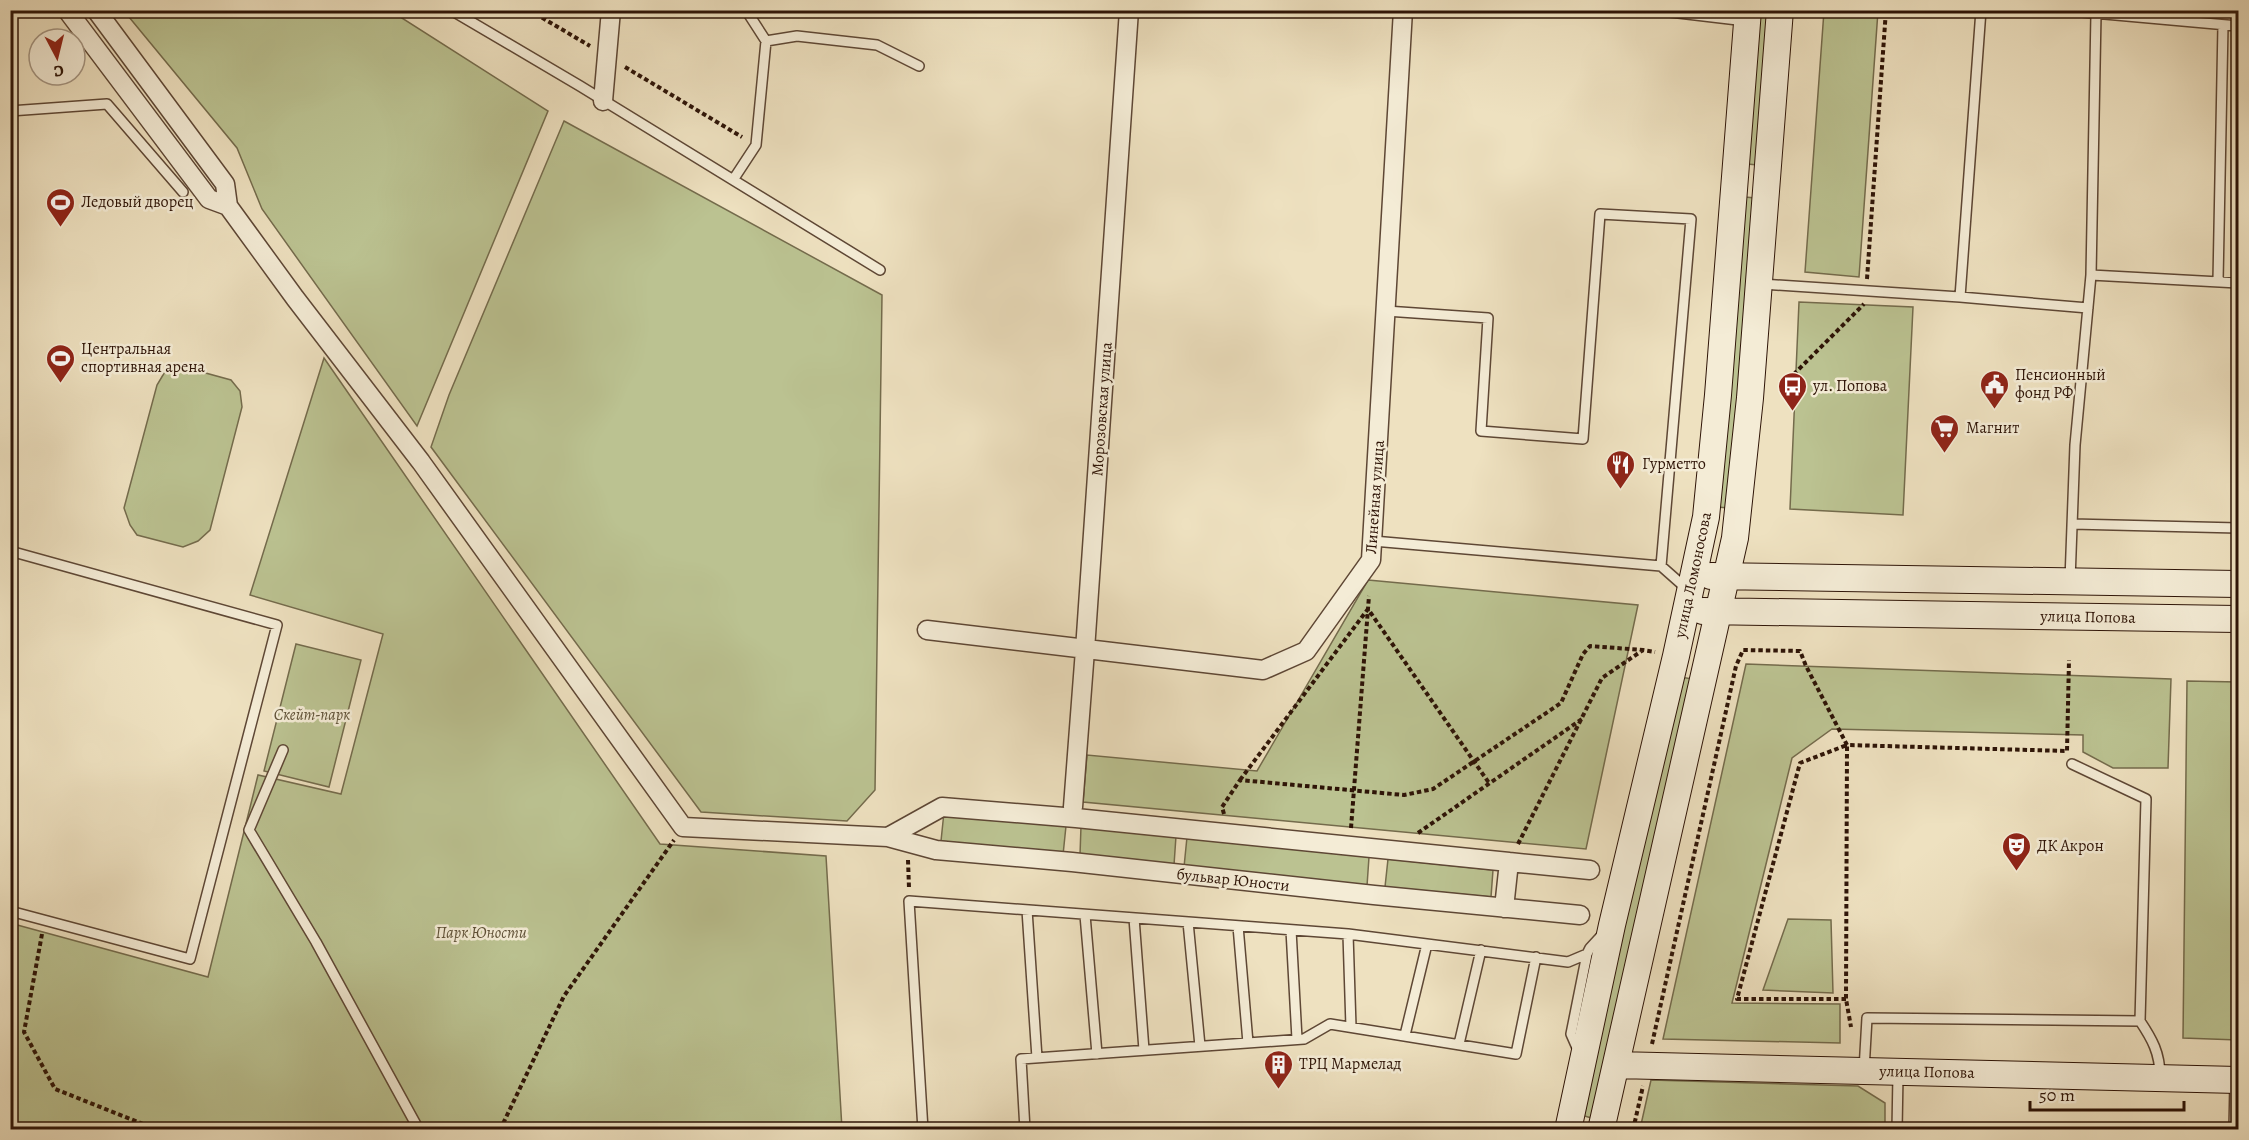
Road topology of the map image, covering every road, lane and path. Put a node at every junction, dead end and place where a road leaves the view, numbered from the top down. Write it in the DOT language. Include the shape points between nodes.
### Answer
graph roads {
  1 [pos="67,10"];
  2 [pos="96,10"];
  3 [pos="451,10"];
  4 [pos="529,10"];
  5 [pos="610,10"];
  6 [pos="746,10"];
  7 [pos="1129,10"];
  8 [pos="1403,10"];
  9 [pos="1653,10"];
  10 [pos="1779,10"];
  11 [pos="1886,10"];
  12 [pos="1981,10"];
  13 [pos="2060,10"];
  14 [pos="2096,14"];
  15 [pos="1748,16"];
  16 [pos="2223,25"];
  17 [pos="2238,26"];
  18 [pos="766,41"];
  19 [pos="607,56"];
  20 [pos="919,66"];
  21 [pos="603,101"];
  22 [pos="10,111"];
  23 [pos="756,145"];
  24 [pos="733,180"];
  25 [pos="1735,180"];
  26 [pos="1767,183"];
  27 [pos="183,192"];
  28 [pos="228,206"];
  29 [pos="880,270"];
  30 [pos="2091,275"];
  31 [pos="2218,281"];
  32 [pos="1759,283"];
  33 [pos="2238,283"];
  34 [pos="1867,291"];
  35 [pos="1960,297"];
  36 [pos="2088,308"];
  37 [pos="1386,311"];
  38 [pos="1783,385"];
  39 [pos="2072,524"];
  40 [pos="2238,528"];
  41 [pos="1373,541"];
  42 [pos="10,551"];
  43 [pos="1371,560"];
  44 [pos="1661,566"];
  45 [pos="1727,576"];
  46 [pos="2070,582"];
  47 [pos="2238,584"];
  48 [pos="1689,592"];
  49 [pos="1368,609"];
  50 [pos="1719,611"];
  51 [pos="2238,619"];
  52 [pos="927,630"];
  53 [pos="1085,650"];
  54 [pos="1643,651"];
  55 [pos="1676,656"];
  56 [pos="2069,660"];
  57 [pos="1708,661"];
  58 [pos="1736,666"];
  59 [pos="1582,718"];
  60 [pos="1848,745"];
  61 [pos="283,750"];
  62 [pos="1474,761"];
  63 [pos="2072,764"];
  64 [pos="1240,780"];
  65 [pos="1489,783"];
  66 [pos="1353,790"];
  67 [pos="1072,807"];
  68 [pos="683,827"];
  69 [pos="1229,834"];
  70 [pos="888,837"];
  71 [pos="1349,846"];
  72 [pos="1392,851"];
  73 [pos="1509,862"];
  74 [pos="1590,870"];
  75 [pos="909,901"];
  76 [pos="1504,908"];
  77 [pos="10,910"];
  78 [pos="1027,910"];
  79 [pos="1085,915"];
  80 [pos="1580,915"];
  81 [pos="1134,918"];
  82 [pos="44,920"];
  83 [pos="1188,922"];
  84 [pos="1612,925"];
  85 [pos="1238,926"];
  86 [pos="1291,930"];
  87 [pos="1348,934"];
  88 [pos="1427,944"];
  89 [pos="1481,950"];
  90 [pos="1587,954"];
  91 [pos="1536,957"];
  92 [pos="1846,999"];
  93 [pos="2140,1021"];
  94 [pos="1351,1027"];
  95 [pos="1852,1034"];
  96 [pos="1405,1035"];
  97 [pos="1297,1039"];
  98 [pos="1248,1043"];
  99 [pos="1459,1044"];
  100 [pos="1200,1046"];
  101 [pos="1652,1046"];
  102 [pos="1144,1050"];
  103 [pos="1097,1054"];
  104 [pos="1037,1058"];
  105 [pos="1583,1060"];
  106 [pos="1616,1065"];
  107 [pos="1864,1071"];
  108 [pos="1898,1072"];
  109 [pos="1645,1077"];
  110 [pos="2160,1078"];
  111 [pos="2237,1080"];
  112 [pos="158,1130"];
  113 [pos="419,1130"];
  114 [pos="500,1130"];
  115 [pos="923,1130"];
  116 [pos="1025,1130"];
  117 [pos="1568,1130"];
  118 [pos="1601,1130"];
  119 [pos="1633,1130"];
  120 [pos="1897,1130"];
  121 [pos="2234,1130"];
  1 -- 28 [label="street" via="208,199"];
  2 -- 28 [label="street" via="225,184"];
  3 -- 21 [label="lane"];
  4 -- 19 [label="path"];
  5 -- 19 [label="street"];
  6 -- 18 [label="lane"];
  7 -- 53 [label="street, Морозовская улица"];
  8 -- 37 [label="street, Линейная улица"];
  9 -- 15 [label="lane"];
  10 -- 26 [label="main road, улица Ломоносова"];
  11 -- 34 [label="path"];
  12 -- 35 [label="lane"];
  13 -- 14 [label="lane"];
  14 -- 16 [label="lane"];
  14 -- 30 [label="lane"];
  15 -- 25 [label="main road, улица Ломоносова"];
  16 -- 17 [label="lane"];
  16 -- 31 [label="lane"];
  18 -- 20 [label="lane" via="797,36 877,45"];
  18 -- 23 [label="lane"];
  19 -- 21 [label="street"];
  19 -- 23 [label="path"];
  21 -- 24 [label="lane"];
  22 -- 27 [label="lane" via="107,104"];
  23 -- 24 [label="lane"];
  24 -- 29 [label="lane"];
  25 -- 26 [label="main road"];
  25 -- 48 [label="main road, улица Ломоносова" via="1706,517"];
  26 -- 32 [label="main road, улица Ломоносова"];
  28 -- 68 [label="street" via="421,462"];
  30 -- 31 [label="lane"];
  30 -- 36 [label="lane"];
  31 -- 33 [label="lane"];
  32 -- 34 [label="lane"];
  32 -- 45 [label="main road, улица Ломоносова" via="1737,520"];
  34 -- 35 [label="lane"];
  34 -- 38 [label="path" via="1866,302"];
  35 -- 36 [label="lane"];
  36 -- 39 [label="lane"];
  37 -- 41 [label="street, Линейная улица"];
  37 -- 44 [label="lane" via="1488,318 1481,431 1583,439 1600,214 1691,219"];
  39 -- 40 [label="lane"];
  39 -- 46 [label="lane"];
  41 -- 43 [label="street, Линейная улица"];
  41 -- 44 [label="lane"];
  42 -- 82 [label="lane" via="277,626 190,958"];
  43 -- 49 [label="path"];
  43 -- 53 [label="street, Линейная улица" via="1306,651 1263,670"];
  44 -- 48 [label="lane"];
  45 -- 46 [label="main road"];
  45 -- 48 [label="main road"];
  45 -- 50 [label="main road, улица Ломоносова"];
  46 -- 47 [label="main road"];
  48 -- 50 [label="main road, улица Попова"];
  48 -- 55 [label="main road, улица Ломоносова"];
  49 -- 62 [label="path"];
  49 -- 64 [label="path"];
  49 -- 66 [label="path"];
  50 -- 51 [label="main road, улица Попова"];
  50 -- 57 [label="main road, улица Ломоносова"];
  52 -- 53 [label="street, Линейная улица"];
  53 -- 67 [label="street, Морозовская улица"];
  54 -- 55 [label="path"];
  54 -- 59 [label="path" via="1602,678"];
  54 -- 62 [label="path" via="1590,646 1561,703"];
  55 -- 84 [label="main road, улица Ломоносова"];
  56 -- 60 [label="path" via="2067,751"];
  57 -- 58 [label="path"];
  57 -- 106 [label="main road, улица Ломоносова"];
  58 -- 60 [label="path" via="1743,650 1800,651"];
  58 -- 101 [label="path"];
  59 -- 65 [label="path"];
  59 -- 73 [label="path"];
  60 -- 92 [label="path"];
  60 -- 92 [label="path" via="1800,763 1737,999"];
  61 -- 113 [label="lane" via="249,830 316,942"];
  62 -- 65 [label="path"];
  62 -- 66 [label="path" via="1433,789 1404,795"];
  63 -- 93 [label="lane" via="2146,799"];
  64 -- 66 [label="path"];
  64 -- 69 [label="path" via="1222,807"];
  65 -- 72 [label="path"];
  66 -- 71 [label="path"];
  68 -- 70 [label="street, бульвар Юности"];
  68 -- 114 [label="path" via="564,996"];
  69 -- 70 [label="street" via="942,807"];
  69 -- 71 [label="street"];
  70 -- 75 [label="path" via="909,861"];
  70 -- 76 [label="street, бульвар Юности" via="936,850"];
  71 -- 72 [label="street"];
  72 -- 73 [label="street"];
  73 -- 74 [label="street"];
  73 -- 76 [label="street"];
  75 -- 78 [label="lane"];
  75 -- 115 [label="lane"];
  76 -- 80 [label="street, бульвар Юности"];
  77 -- 82 [label="lane"];
  78 -- 79 [label="lane"];
  78 -- 104 [label="lane"];
  79 -- 81 [label="lane"];
  79 -- 103 [label="lane"];
  81 -- 83 [label="lane"];
  81 -- 102 [label="lane"];
  82 -- 112 [label="path" via="24,1032 55,1089"];
  83 -- 85 [label="lane"];
  83 -- 100 [label="lane"];
  84 -- 90 [label="lane"];
  84 -- 105 [label="main road, улица Ломоносова"];
  85 -- 86 [label="lane"];
  85 -- 98 [label="lane"];
  86 -- 87 [label="lane"];
  86 -- 97 [label="lane"];
  87 -- 88 [label="lane"];
  87 -- 94 [label="lane"];
  88 -- 89 [label="lane"];
  88 -- 96 [label="lane"];
  89 -- 91 [label="lane"];
  89 -- 99 [label="lane"];
  90 -- 91 [label="lane" via="1568,963"];
  90 -- 105 [label="lane" via="1571,1034"];
  91 -- 99 [label="lane" via="1516,1054"];
  92 -- 95 [label="path"];
  93 -- 107 [label="lane" via="1867,1018"];
  93 -- 110 [label="lane" via="2156,1045"];
  94 -- 96 [label="lane"];
  94 -- 97 [label="lane" via="1330,1024"];
  96 -- 99 [label="lane"];
  97 -- 98 [label="lane"];
  98 -- 100 [label="lane"];
  100 -- 102 [label="lane"];
  102 -- 103 [label="lane"];
  103 -- 104 [label="lane"];
  104 -- 116 [label="lane" via="1021,1059"];
  105 -- 117 [label="main road, улица Ломоносова"];
  106 -- 107 [label="main road, улица Попова"];
  106 -- 118 [label="main road, улица Ломоносова"];
  107 -- 108 [label="main road, улица Попова"];
  108 -- 110 [label="main road, улица Попова"];
  108 -- 120 [label="lane"];
  109 -- 119 [label="path"];
  110 -- 111 [label="main road, улица Попова"];
  111 -- 121 [label="lane"];
}
